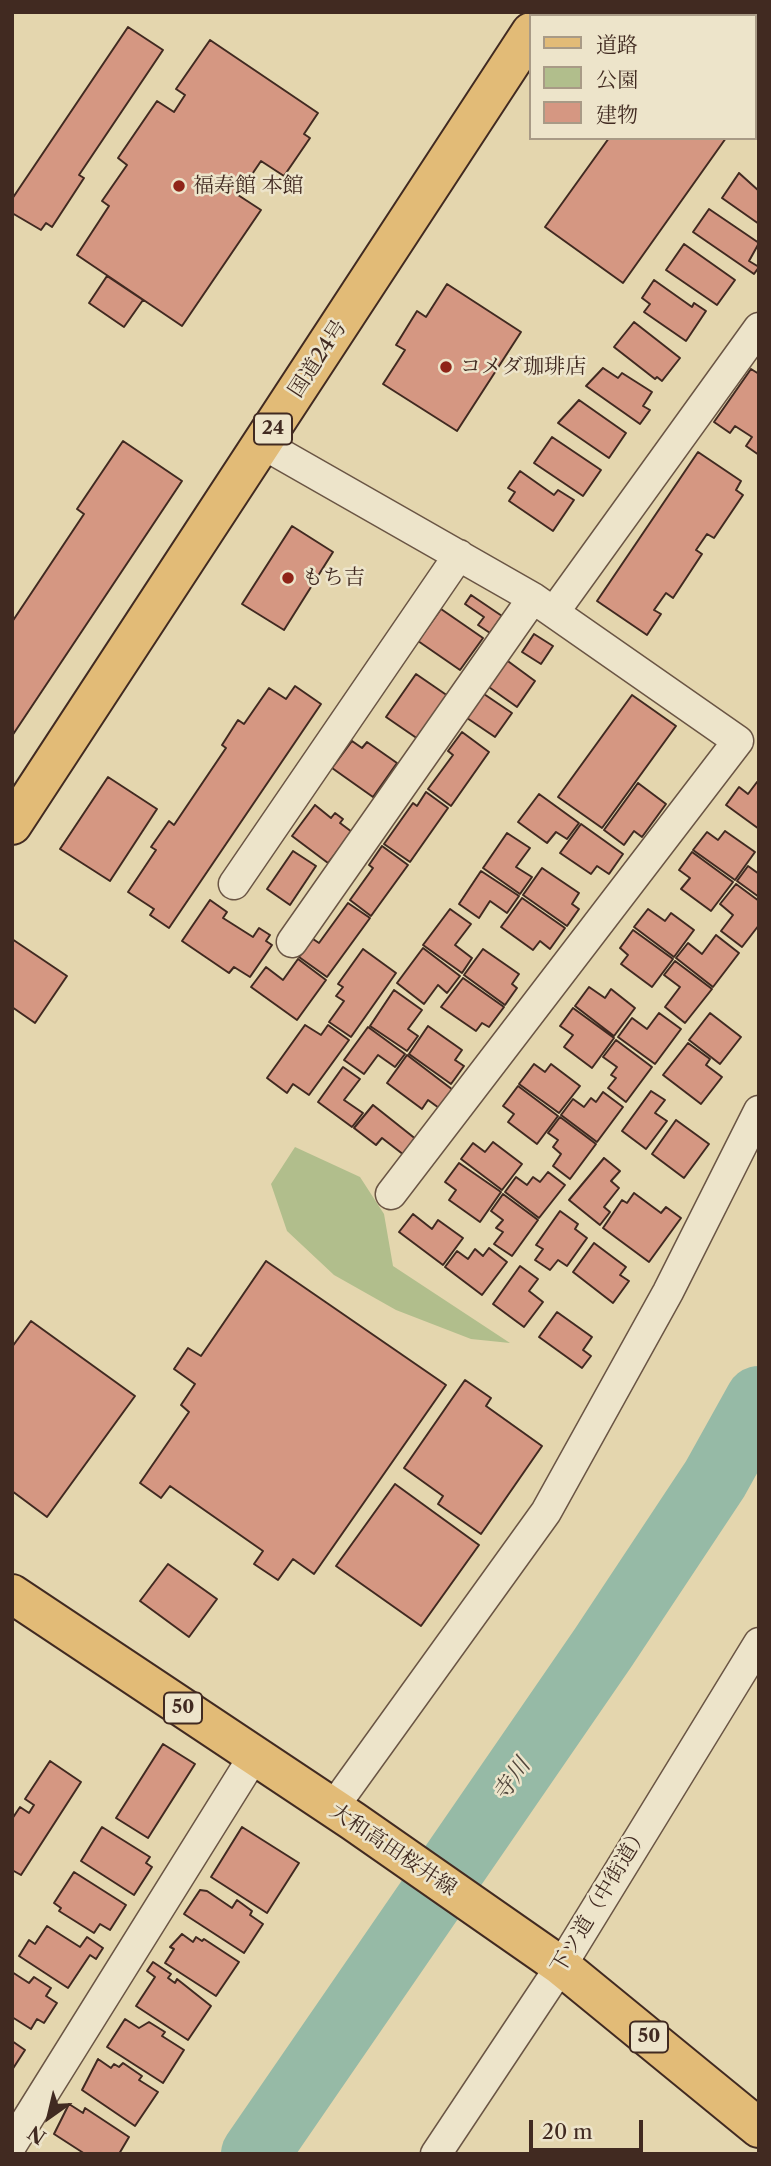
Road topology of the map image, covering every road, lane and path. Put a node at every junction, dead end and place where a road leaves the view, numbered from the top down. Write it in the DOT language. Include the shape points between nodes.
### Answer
graph roads {
  1 [pos="530,34"];
  2 [pos="759,328"];
  3 [pos="263,444"];
  4 [pos="459,555"];
  5 [pos="544,605"];
  6 [pos="748,749"];
  7 [pos="12,825"];
  8 [pos="234,884"];
  9 [pos="292,942"];
  10 [pos="759,1111"];
  11 [pos="391,1194"];
  12 [pos="12,1594"];
  13 [pos="759,1643"];
  14 [pos="254,1756"];
  15 [pos="343,1815"];
  16 [pos="549,1958"];
  17 [pos="759,2128"];
  18 [pos="12,2144"];
  19 [pos="436,2154"];
  1 -- 3 [label="main road, 国道24号 / 24"];
  2 -- 5 [label="street"];
  3 -- 4 [label="street"];
  3 -- 7 [label="main road, 国道24号 / 24"];
  4 -- 5 [label="street"];
  4 -- 8 [label="street"];
  5 -- 6 [label="street"];
  5 -- 9 [label="street"];
  6 -- 11 [label="street"];
  10 -- 15 [label="street" via="668,1292 546,1512"];
  12 -- 14 [label="main road, 大和高田桜井線 / 50"];
  13 -- 16 [label="street, 下ツ道（中街道）"];
  14 -- 15 [label="main road, 大和高田桜井線 / 50"];
  14 -- 18 [label="street"];
  15 -- 16 [label="main road, 大和高田桜井線 / 50"];
  16 -- 17 [label="main road, 大和高田桜井線 / 50"];
  16 -- 19 [label="street, 下ツ道（中街道）"];
}
